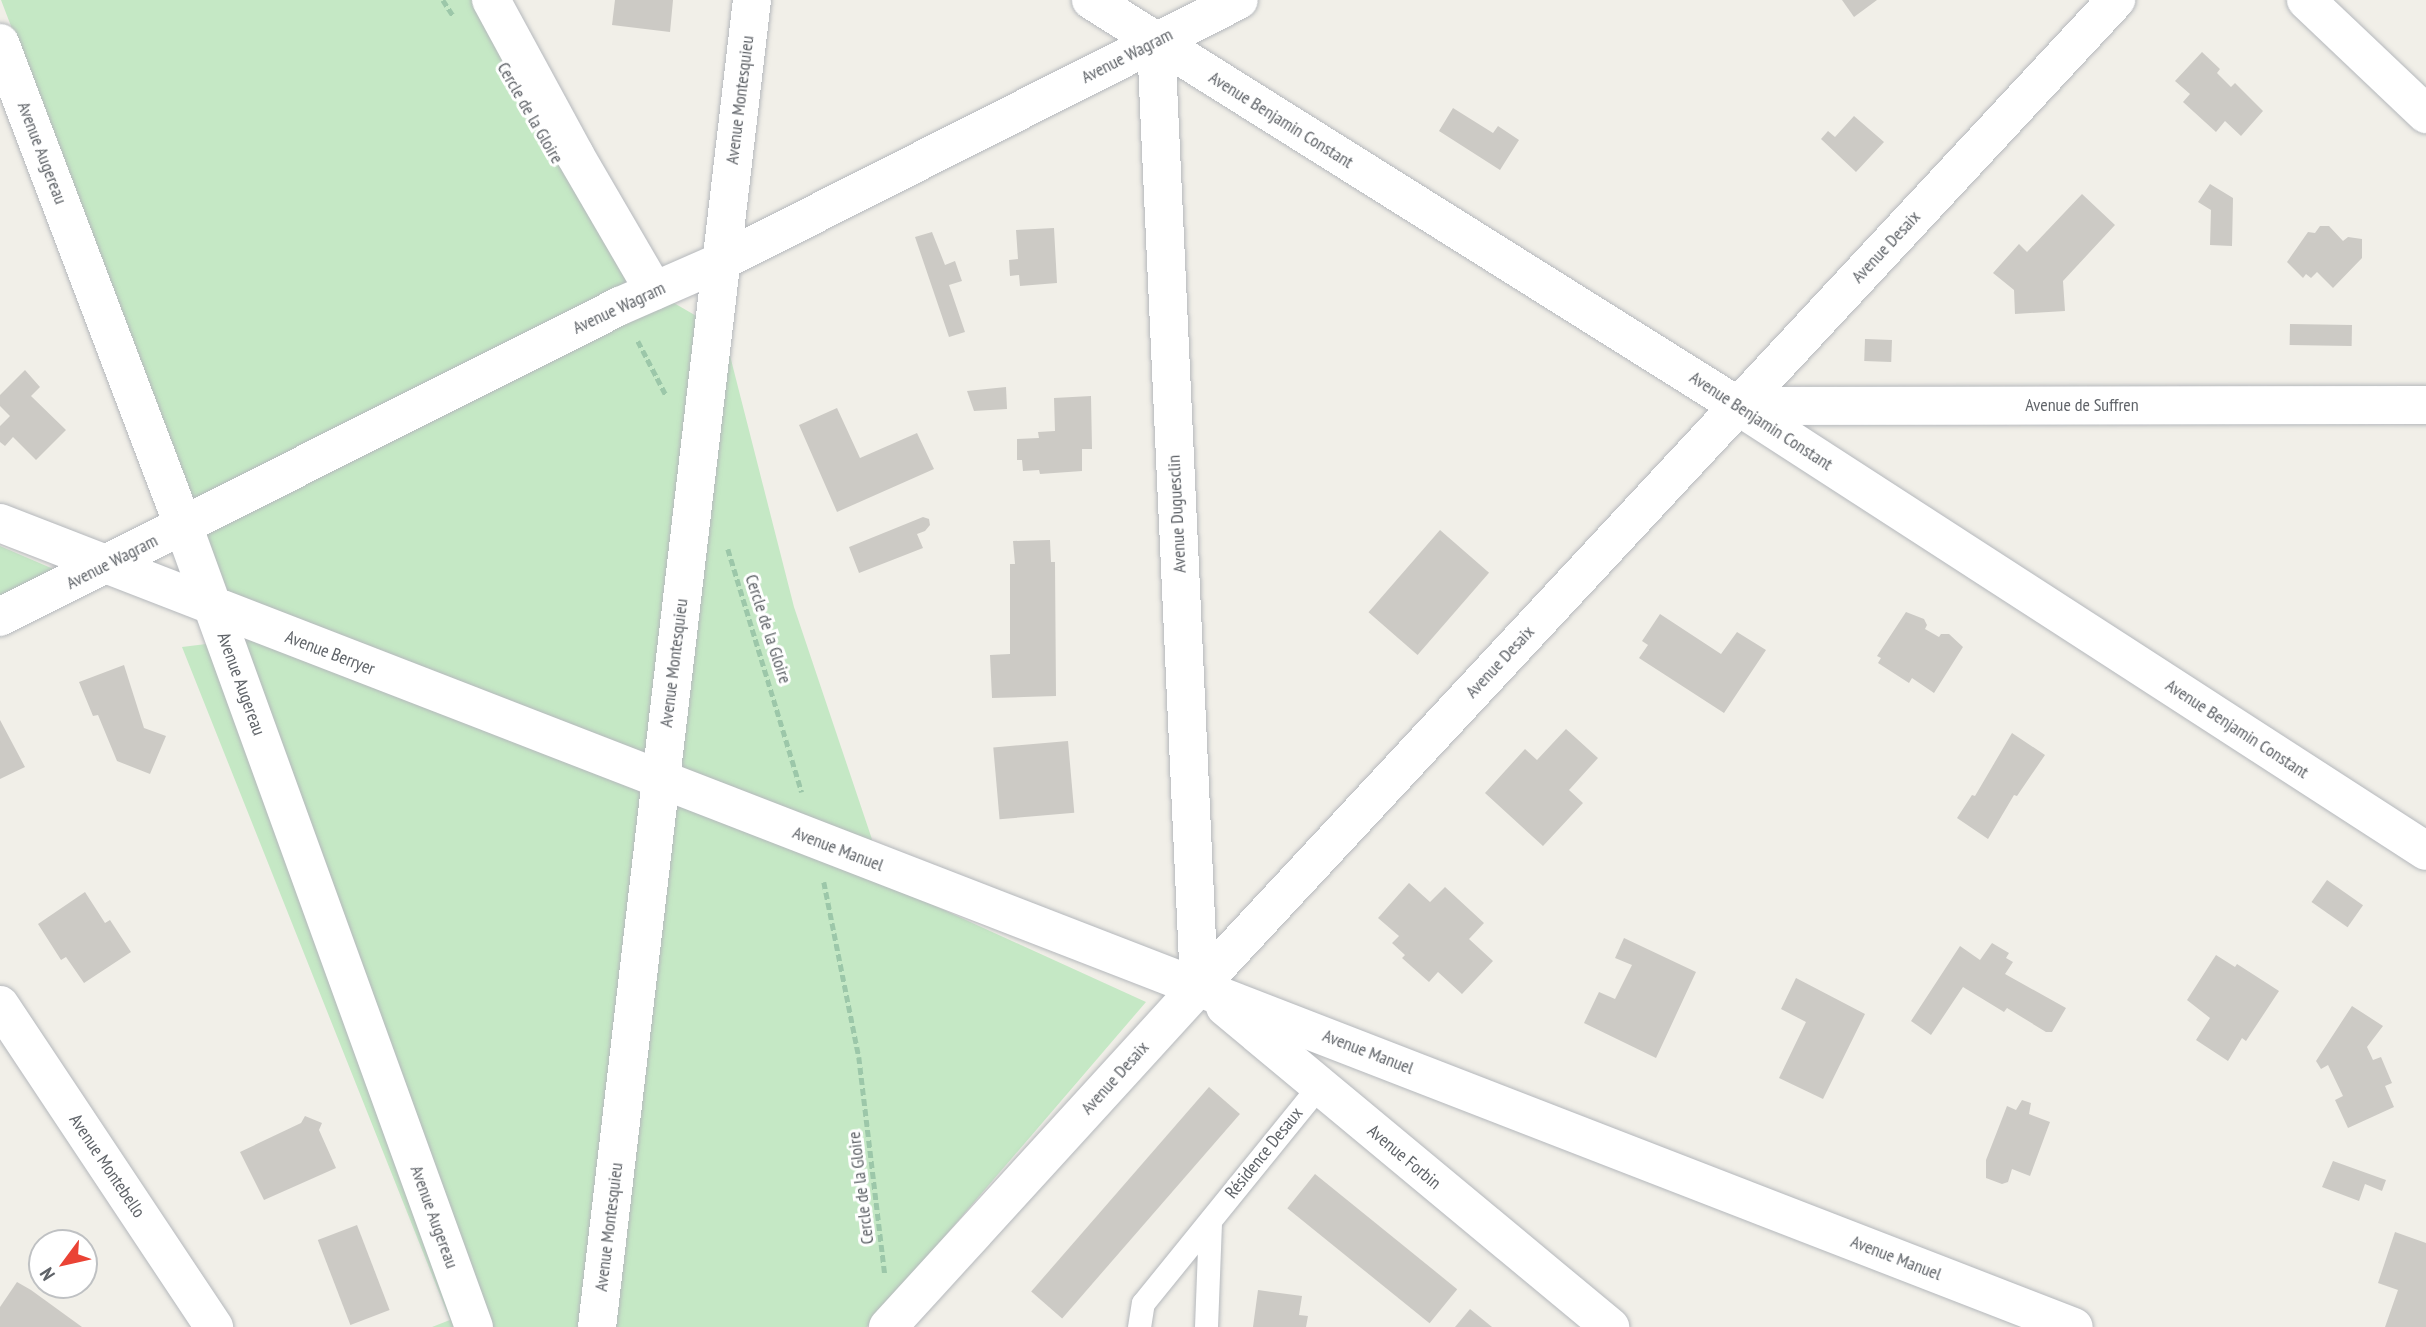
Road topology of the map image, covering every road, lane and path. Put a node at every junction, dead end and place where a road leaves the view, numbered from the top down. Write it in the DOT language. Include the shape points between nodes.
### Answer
graph roads {
  1 [pos="443,0"];
  2 [pos="491,0"];
  3 [pos="752,0"];
  4 [pos="1091,0"];
  5 [pos="1239,0"];
  6 [pos="2116,0"];
  7 [pos="2306,0"];
  8 [pos="458,22"];
  9 [pos="1156,41"];
  10 [pos="0,43"];
  11 [pos="2426,114"];
  12 [pos="720,262"];
  13 [pos="654,291"];
  14 [pos="620,306"];
  15 [pos="668,398"];
  16 [pos="2426,405"];
  17 [pos="1738,406"];
  18 [pos="0,523"];
  19 [pos="183,525"];
  20 [pos="727,546"];
  21 [pos="106,566"];
  22 [pos="213,608"];
  23 [pos="0,617"];
  24 [pos="661,779"];
  25 [pos="815,840"];
  26 [pos="2426,851"];
  27 [pos="1199,986"];
  28 [pos="0,1005"];
  29 [pos="1319,1086"];
  30 [pos="1210,1221"];
  31 [pos="214,1327"];
  32 [pos="474,1327"];
  33 [pos="597,1327"];
  34 [pos="889,1327"];
  35 [pos="1139,1327"];
  36 [pos="1206,1327"];
  37 [pos="1610,1327"];
  38 [pos="2074,1327"];
  1 -- 8 [label="path"];
  2 -- 13 [label="street"];
  3 -- 12 [label="street, Avenue Montesquieu"];
  4 -- 9 [label="street, Avenue Benjamin Constant"];
  5 -- 9 [label="street, Avenue Wagram"];
  6 -- 17 [label="street, Avenue Desaix"];
  7 -- 11 [label="street"];
  9 -- 12 [label="street, Avenue Wagram"];
  9 -- 17 [label="street, Avenue Benjamin Constant"];
  9 -- 27 [label="street, Avenue Duguesclin"];
  10 -- 19 [label="street, Avenue Augereau"];
  12 -- 13 [label="street, Avenue Wagram"];
  12 -- 24 [label="street, Avenue Montesquieu"];
  13 -- 14 [label="street, Avenue Wagram"];
  14 -- 15 [label="path"];
  14 -- 19 [label="street, Avenue Wagram"];
  16 -- 17 [label="street, Avenue de Suffren"];
  17 -- 26 [label="street, Avenue Benjamin Constant"];
  17 -- 27 [label="street, Avenue Desaix"];
  18 -- 21 [label="street, Avenue Berryer"];
  19 -- 21 [label="street, Avenue Wagram"];
  19 -- 22 [label="street, Avenue Augereau"];
  20 -- 25 [label="path, Cercle de la Gloire"];
  21 -- 22 [label="street, Avenue Berryer"];
  21 -- 23 [label="street, Avenue Wagram"];
  22 -- 24 [label="street, Avenue Berryer"];
  22 -- 32 [label="street, Avenue Augereau"];
  24 -- 25 [label="street, Avenue Manuel"];
  24 -- 33 [label="street, Avenue Montesquieu"];
  25 -- 27 [label="street, Avenue Manuel"];
  25 -- 34 [label="path, Cercle de la Gloire" via="859,1058"];
  27 -- 29 [label="street, Avenue Forbin"];
  27 -- 34 [label="street, Avenue Desaix"];
  27 -- 38 [label="street, Avenue Manuel"];
  28 -- 31 [label="street, Avenue Montebello"];
  29 -- 30 [label="lane, Résidence Desaux"];
  29 -- 37 [label="street, Avenue Forbin"];
  30 -- 35 [label="lane, Résidence Desaux" via="1143,1303"];
  30 -- 36 [label="lane"];
}
